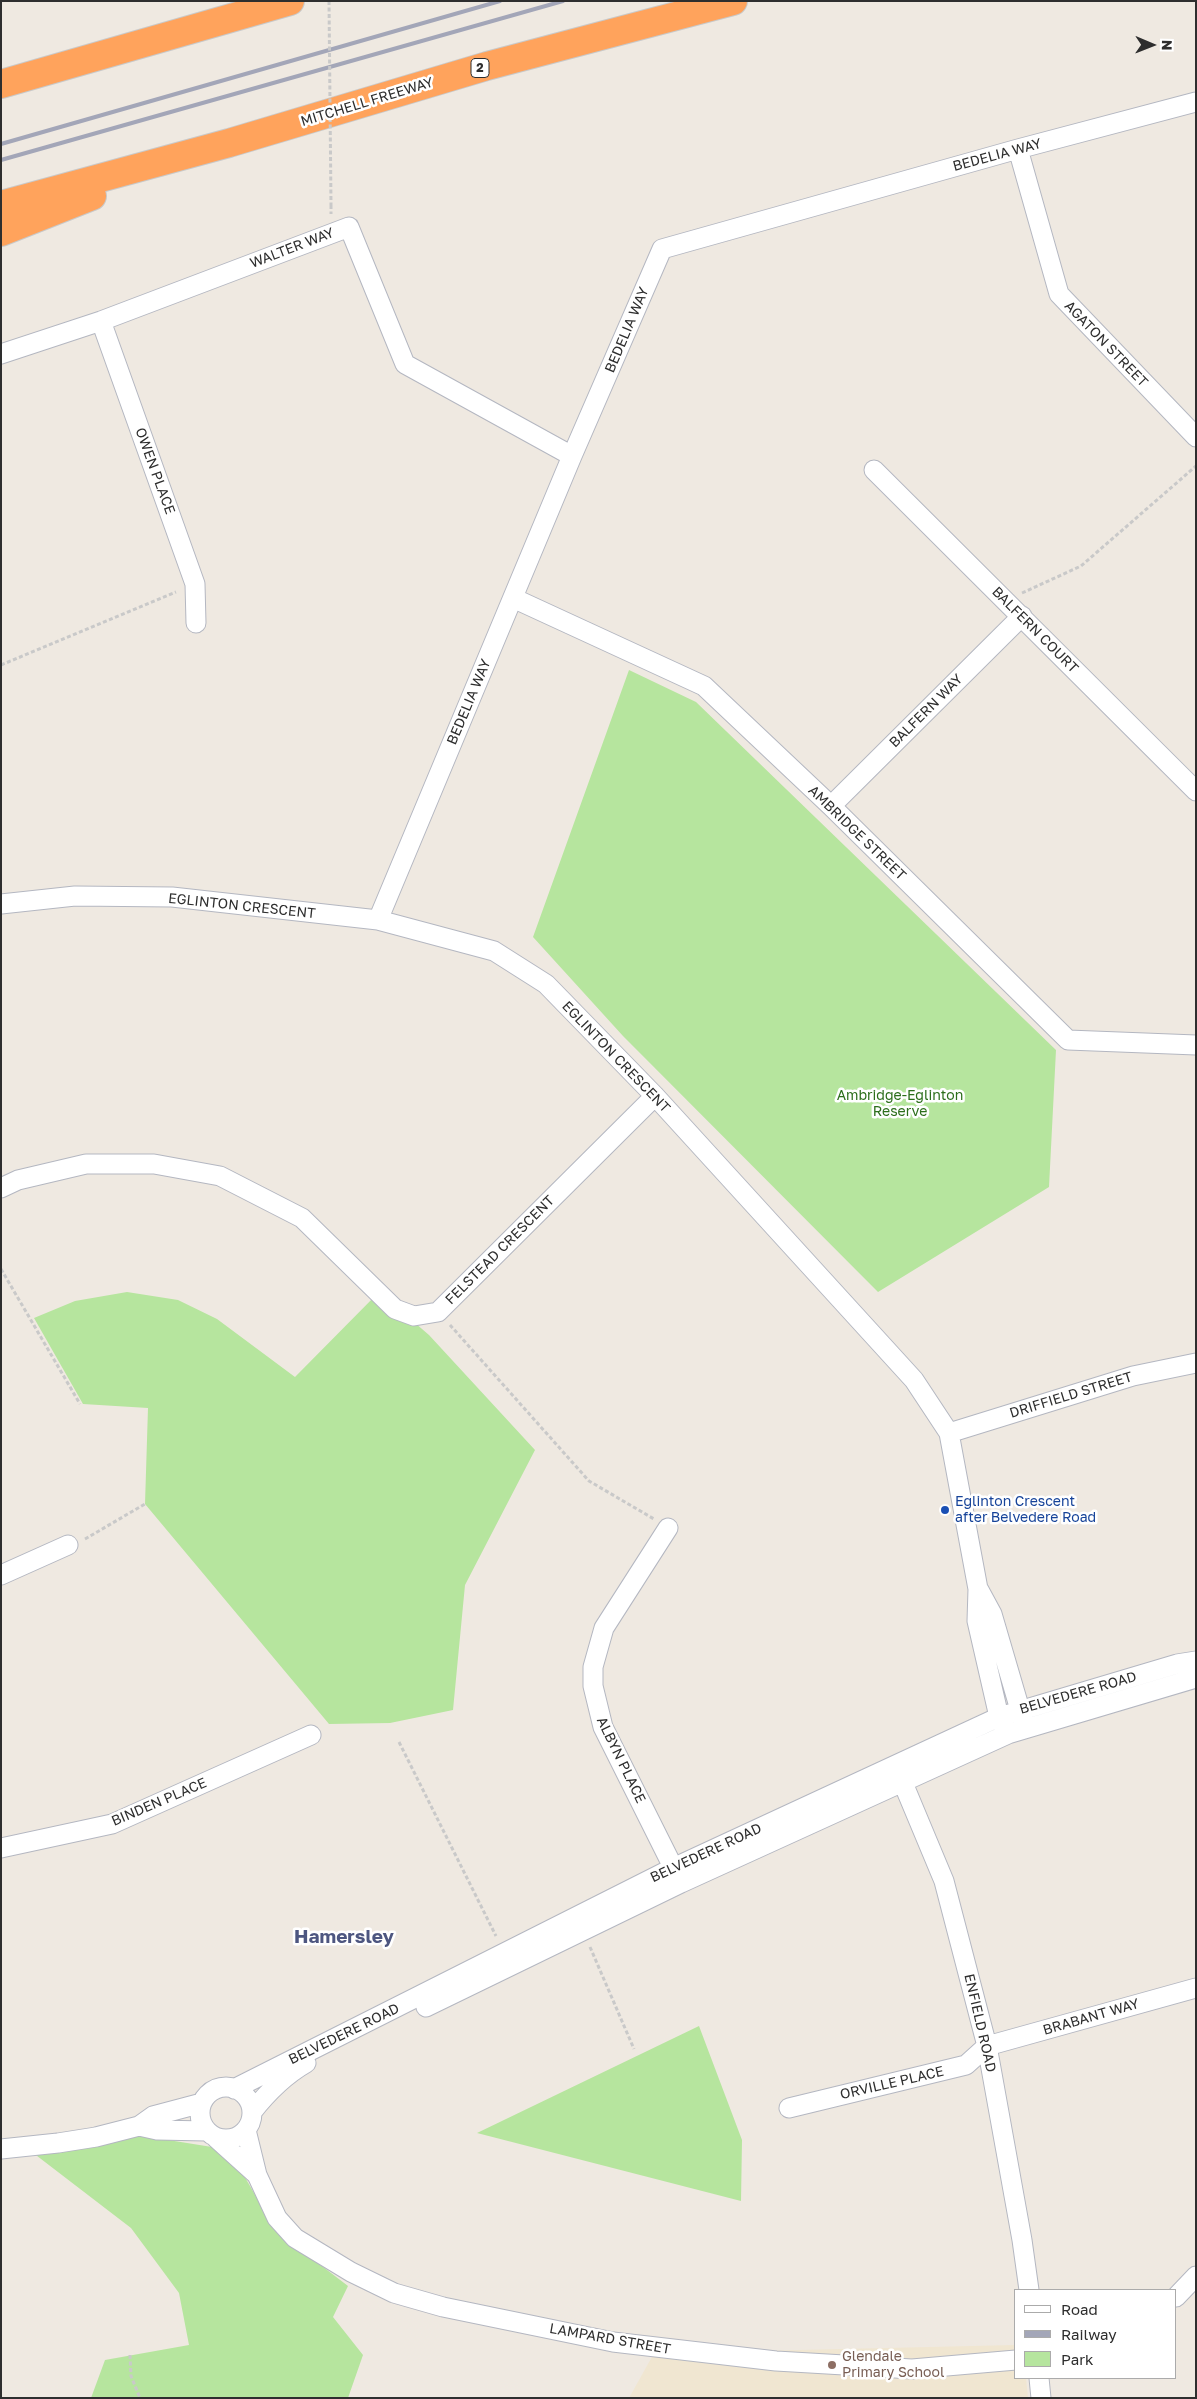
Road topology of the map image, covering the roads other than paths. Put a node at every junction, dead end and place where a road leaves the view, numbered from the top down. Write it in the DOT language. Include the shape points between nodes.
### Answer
graph roads {
  1 [pos="290,1"];
  2 [pos="733,1"];
  3 [pos="1,84"];
  4 [pos="1196,102"];
  5 [pos="229,143"];
  6 [pos="1018,149"];
  7 [pos="1,205"];
  8 [pos="1,232"];
  9 [pos="101,321"];
  10 [pos="1,354"];
  11 [pos="1196,437"];
  12 [pos="572,456"];
  13 [pos="874,470"];
  14 [pos="513,598"];
  15 [pos="1022,616"];
  16 [pos="196,623"];
  17 [pos="1196,791"];
  18 [pos="830,806"];
  19 [pos="1,904"];
  20 [pos="378,920"];
  21 [pos="1196,1045"];
  22 [pos="655,1096"];
  23 [pos="1,1188"];
  24 [pos="1196,1363"];
  25 [pos="948,1433"];
  26 [pos="668,1528"];
  27 [pos="68,1545"];
  28 [pos="1,1575"];
  29 [pos="978,1589"];
  30 [pos="1196,1661"];
  31 [pos="1196,1678"];
  32 [pos="1020,1709"];
  33 [pos="999,1716"];
  34 [pos="1017,1731"];
  35 [pos="311,1735"];
  36 [pos="899,1774"];
  37 [pos="1,1848"];
  38 [pos="677,1876"];
  39 [pos="1196,1988"];
  40 [pos="987,2046"];
  41 [pos="234,2088"];
  42 [pos="202,2102"];
  43 [pos="790,2108"];
  44 [pos="252,2112"];
  45 [pos="139,2126"];
  46 [pos="246,2130"];
  47 [pos="211,2135"];
  48 [pos="1,2149"];
  49 [pos="257,2175"];
  50 [pos="1196,2276"];
  51 [pos="1029,2289"];
  52 [pos="1177,2296"];
  53 [pos="1014,2360"];
  54 [pos="1039,2379"];
  55 [pos="1041,2398"];
  1 -- 3 [label="highway"];
  2 -- 5 [label="highway, MITCHELL FREEWAY / 2" via="486,66"];
  4 -- 6 [label="street, BEDELIA WAY"];
  5 -- 7 [label="highway, MITCHELL FREEWAY / 2"];
  5 -- 8 [label="highway"];
  6 -- 11 [label="street, AGATON STREET" via="1059,294"];
  6 -- 12 [label="street, BEDELIA WAY" via="662,249"];
  9 -- 10 [label="street, WALTER WAY"];
  9 -- 12 [label="street, WALTER WAY" via="349,227 405,364"];
  9 -- 16 [label="street, OWEN PLACE" via="196,584"];
  12 -- 14 [label="street, BEDELIA WAY"];
  13 -- 15 [label="street, BALFERN COURT"];
  14 -- 18 [label="street, AMBRIDGE STREET" via="704,686"];
  14 -- 20 [label="street, BEDELIA WAY"];
  15 -- 17 [label="street, BALFERN COURT"];
  15 -- 18 [label="street, BALFERN WAY"];
  18 -- 21 [label="street, AMBRIDGE STREET" via="1068,1040"];
  19 -- 20 [label="street, EGLINTON CRESCENT" via="75,896 172,897"];
  20 -- 22 [label="street, EGLINTON CRESCENT" via="494,951 546,984"];
  22 -- 23 [label="street, FELSTEAD CRESCENT" via="438,1312 414,1316 395,1309 302,1218 220,1176 154,1164 86,1164 18,1180"];
  22 -- 25 [label="street, EGLINTON CRESCENT" via="914,1380"];
  24 -- 25 [label="street, DRIFFIELD STREET" via="1133,1376"];
  25 -- 29 [label="street, EGLINTON CRESCENT"];
  26 -- 38 [label="street, ALBYN PLACE" via="604,1628 593,1667 593,1686 602,1727"];
  27 -- 28 [label="street"];
  29 -- 32 [label="street, EGLINTON CRESCENT" via="992,1614"];
  29 -- 33 [label="street, EGLINTON CRESCENT" via="977,1621"];
  30 -- 32 [label="street, BELVEDERE ROAD"];
  31 -- 34 [label="street, BELVEDERE ROAD"];
  32 -- 33 [label="street, BELVEDERE ROAD"];
  32 -- 34 [label="street, EGLINTON CRESCENT"];
  33 -- 34 [label="street, EGLINTON CRESCENT"];
  33 -- 36 [label="street, BELVEDERE ROAD"];
  34 -- 36 [label="street, BELVEDERE ROAD"];
  35 -- 37 [label="street, BINDEN PLACE" via="112,1824"];
  36 -- 38 [label="street, BELVEDERE ROAD"];
  36 -- 40 [label="street, ENFIELD ROAD" via="944,1880"];
  38 -- 41 [label="street, BELVEDERE ROAD" via="505,1954"];
  38 -- 44 [label="street, BELVEDERE ROAD" via="584,1932 293,2070 265,2095"];
  39 -- 40 [label="street, BRABANT WAY"];
  40 -- 43 [label="street, ORVILLE PLACE" via="966,2065"];
  40 -- 51 [label="street, ENFIELD ROAD"];
  41 -- 42 [label="street" via="216,2089"];
  41 -- 44 [label="street" via="243,2094"];
  42 -- 45 [label="street" via="153,2116"];
  42 -- 47 [label="street" via="200,2118"];
  44 -- 46 [label="street"];
  45 -- 47 [label="street"];
  45 -- 48 [label="street" via="58,2143"];
  46 -- 47 [label="street" via="228,2140"];
  46 -- 49 [label="street, LAMPARD STREET"];
  47 -- 49 [label="street, LAMPARD STREET"];
  49 -- 53 [label="street, LAMPARD STREET" via="277,2218 295,2238 351,2272 394,2292 443,2307 613,2342 776,2361 912,2368"];
  50 -- 52 [label="street"];
  54 -- 55 [label="street"];
}
